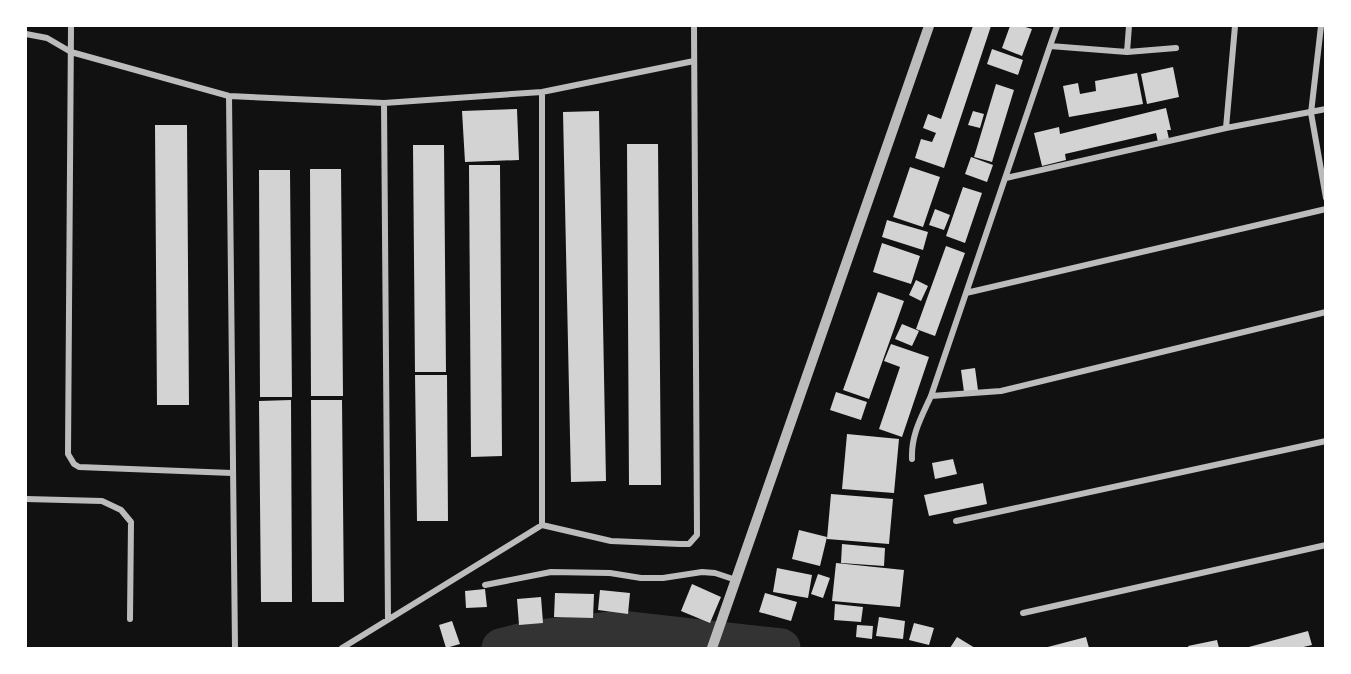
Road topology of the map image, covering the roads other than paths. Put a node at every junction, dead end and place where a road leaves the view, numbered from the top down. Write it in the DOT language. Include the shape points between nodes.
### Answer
graph roads {
  1 [pos="71,26"];
  2 [pos="694,26"];
  3 [pos="929,26"];
  4 [pos="1057,26"];
  5 [pos="1129,26"];
  6 [pos="1235,26"];
  7 [pos="1321,26"];
  8 [pos="26,34"];
  9 [pos="1050,46"];
  10 [pos="1176,48"];
  11 [pos="71,52"];
  12 [pos="1127,52"];
  13 [pos="694,61"];
  14 [pos="542,92"];
  15 [pos="229,96"];
  16 [pos="384,103"];
  17 [pos="1326,109"];
  18 [pos="1311,113"];
  19 [pos="1226,128"];
  20 [pos="1006,178"];
  21 [pos="1326,198"];
  22 [pos="1326,209"];
  23 [pos="966,293"];
  24 [pos="1326,312"];
  25 [pos="931,396"];
  26 [pos="1326,441"];
  27 [pos="912,459"];
  28 [pos="232,473"];
  29 [pos="26,499"];
  30 [pos="956,520"];
  31 [pos="542,525"];
  32 [pos="1326,545"];
  33 [pos="736,580"];
  34 [pos="485,585"];
  35 [pos="1023,613"];
  36 [pos="130,619"];
  37 [pos="388,619"];
  38 [pos="235,648"];
  39 [pos="342,648"];
  40 [pos="712,648"];
  1 -- 11 [label="street"];
  2 -- 13 [label="street"];
  3 -- 33 [label="street"];
  4 -- 9 [label="street"];
  5 -- 12 [label="street"];
  6 -- 19 [label="street"];
  7 -- 18 [label="street"];
  8 -- 11 [label="street" via="47,38"];
  9 -- 12 [label="street"];
  9 -- 20 [label="street"];
  10 -- 12 [label="street"];
  11 -- 15 [label="street"];
  11 -- 28 [label="street" via="68,453 79,467"];
  13 -- 14 [label="street"];
  13 -- 31 [label="street" via="697,535 689,544 611,541"];
  14 -- 16 [label="street"];
  14 -- 31 [label="street"];
  15 -- 16 [label="street"];
  15 -- 28 [label="street"];
  16 -- 37 [label="street"];
  17 -- 18 [label="street"];
  18 -- 19 [label="street"];
  18 -- 21 [label="street"];
  19 -- 20 [label="street"];
  20 -- 23 [label="street"];
  22 -- 23 [label="street"];
  23 -- 25 [label="street"];
  24 -- 25 [label="street" via="1001,391"];
  25 -- 27 [label="street" via="912,442"];
  26 -- 30 [label="street"];
  28 -- 38 [label="street"];
  29 -- 36 [label="street" via="102,501 121,510 131,522"];
  31 -- 37 [label="street"];
  32 -- 35 [label="street"];
  33 -- 34 [label="street" via="702,572 640,578 551,572"];
  33 -- 40 [label="street"];
  37 -- 39 [label="street"];
}
